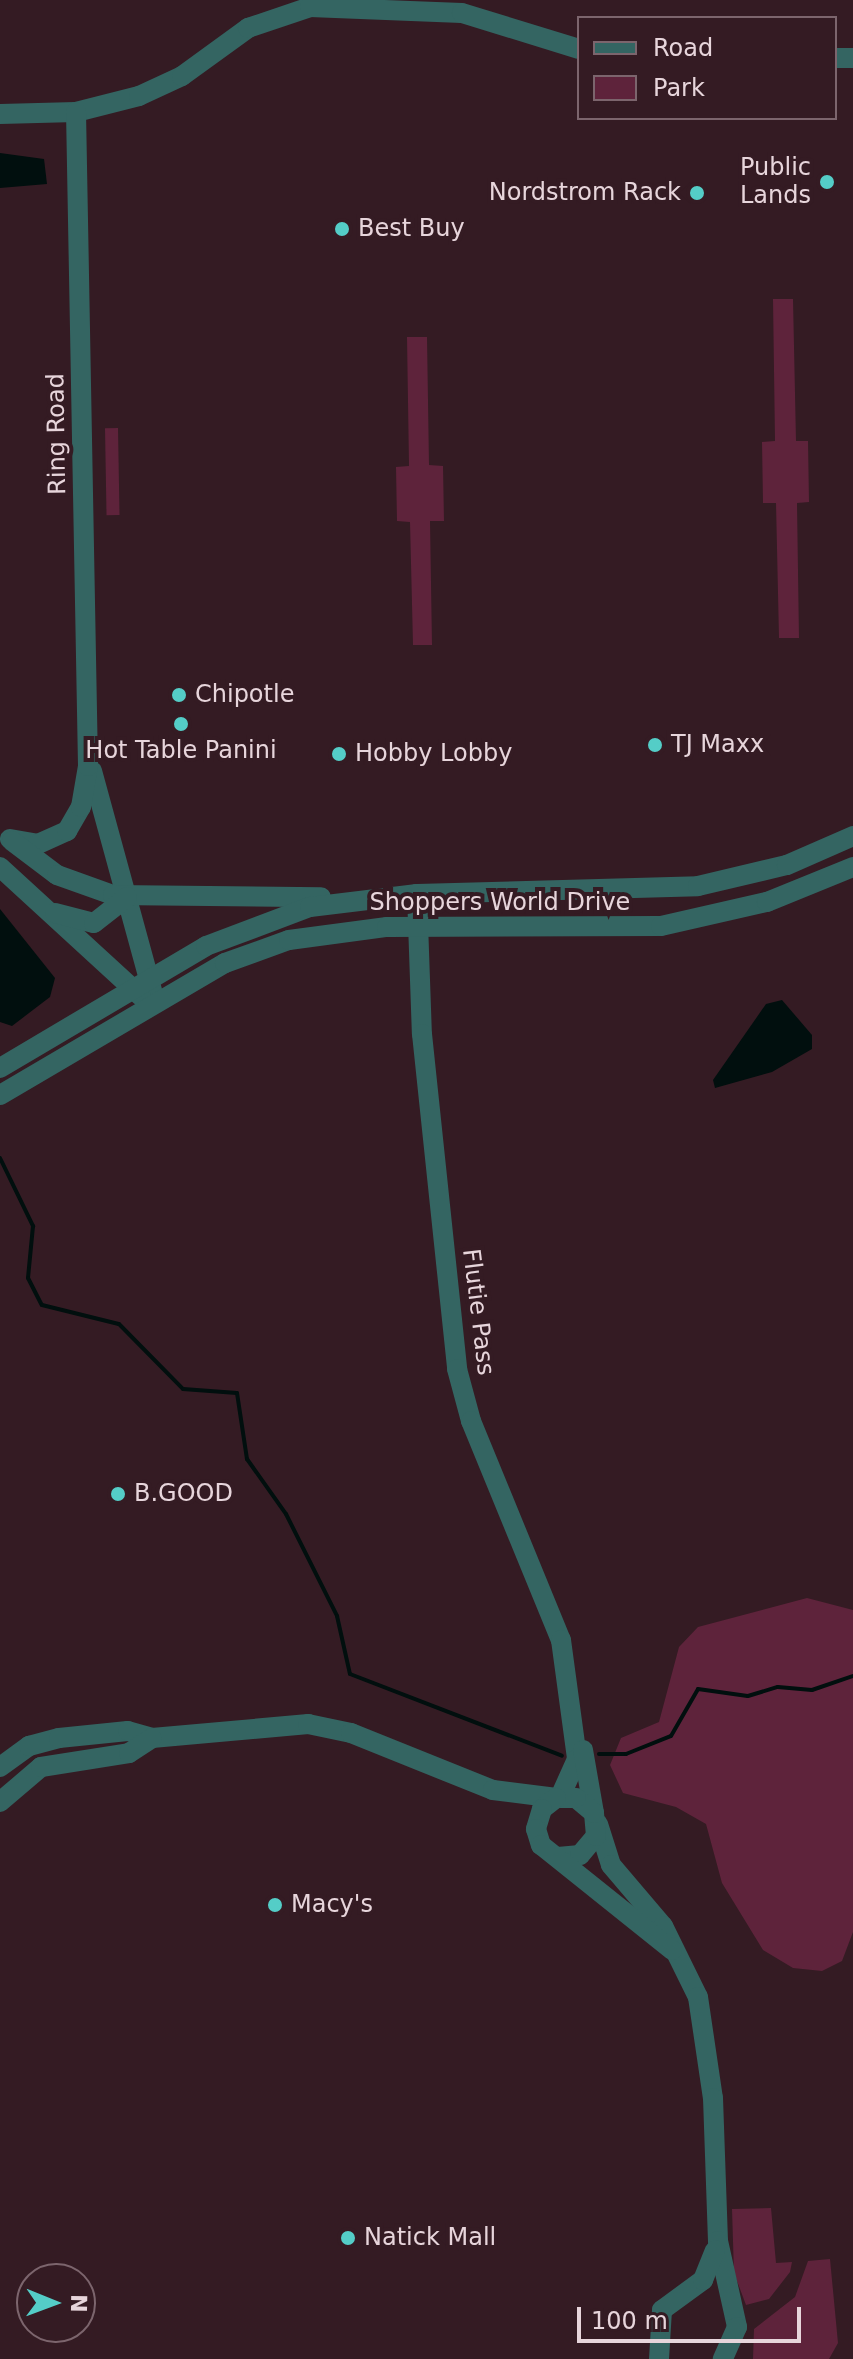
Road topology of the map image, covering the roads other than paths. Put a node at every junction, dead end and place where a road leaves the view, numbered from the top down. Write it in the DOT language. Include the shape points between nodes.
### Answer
graph roads {
  1 [pos="577,48"];
  2 [pos="76,112"];
  3 [pos="0,114"];
  4 [pos="89,755"];
  5 [pos="5,834"];
  6 [pos="853,836"];
  7 [pos="0,867"];
  8 [pos="853,867"];
  9 [pos="417,894"];
  10 [pos="127,897"];
  11 [pos="373,897"];
  12 [pos="42,905"];
  13 [pos="418,928"];
  14 [pos="141,983"];
  15 [pos="154,1005"];
  16 [pos="0,1068"];
  17 [pos="0,1095"];
  18 [pos="574,1718"];
  19 [pos="152,1738"];
  20 [pos="0,1767"];
  21 [pos="493,1790"];
  22 [pos="558,1797"];
  23 [pos="0,1802"];
  24 [pos="596,1818"];
  25 [pos="536,1833"];
  26 [pos="558,1857"];
  27 [pos="679,1954"];
  28 [pos="717,2230"];
  29 [pos="689,2289"];
  30 [pos="730,2304"];
  31 [pos="659,2350"];
  32 [pos="739,2350"];
  33 [pos="672,2359"];
  34 [pos="723,2359"];
  1 -- 2 [label="street" via="462,13 310,7 248,28 166,85"];
  2 -- 3 [label="street"];
  2 -- 4 [label="street, Ring Road"];
  4 -- 5 [label="street, Ring Road" via="84,797 67,831 38,844"];
  4 -- 10 [label="street, Ring Road"];
  5 -- 10 [label="street, Shoppers World Drive" via="65,879"];
  6 -- 9 [label="street, Shoppers World Drive" via="787,865 698,886"];
  7 -- 12 [label="street"];
  8 -- 13 [label="street, Shoppers World Drive" via="759,905 661,926"];
  9 -- 11 [label="street, Shoppers World Drive"];
  9 -- 13 [label="street, Flutie Pass"];
  10 -- 11 [label="street, Shoppers World Drive"];
  10 -- 12 [label="street" via="94,923"];
  10 -- 14 [label="street, Ring Road"];
  11 -- 14 [label="street, Shoppers World Drive" via="259,923"];
  12 -- 14 [label="street"];
  13 -- 15 [label="street, Shoppers World Drive" via="352,929 273,944"];
  13 -- 18 [label="street, Flutie Pass" via="431,1128 460,1383 554,1617"];
  14 -- 15 [label="street, Ring Road"];
  14 -- 16 [label="street, Shoppers World Drive"];
  15 -- 17 [label="street, Shoppers World Drive"];
  18 -- 22 [label="street, Flutie Pass" via="576,1768"];
  18 -- 24 [label="street, Flutie Pass"];
  19 -- 20 [label="street" via="121,1731 51,1739"];
  19 -- 21 [label="street" via="324,1726"];
  19 -- 23 [label="street" via="129,1753 41,1767"];
  21 -- 22 [label="street"];
  21 -- 25 [label="street"];
  22 -- 24 [label="street" via="581,1799"];
  22 -- 25 [label="street" via="539,1813"];
  24 -- 26 [label="street" via="588,1850"];
  24 -- 27 [label="street, Flutie Pass" via="611,1865"];
  25 -- 26 [label="street"];
  26 -- 27 [label="street"];
  27 -- 28 [label="street" via="696,1989 708,2051"];
  28 -- 29 [label="street" via="709,2272"];
  28 -- 30 [label="street"];
  29 -- 30 [label="street" via="710,2290"];
  29 -- 31 [label="street" via="662,2310"];
  30 -- 32 [label="street"];
  31 -- 33 [label="street"];
  32 -- 34 [label="street"];
}
